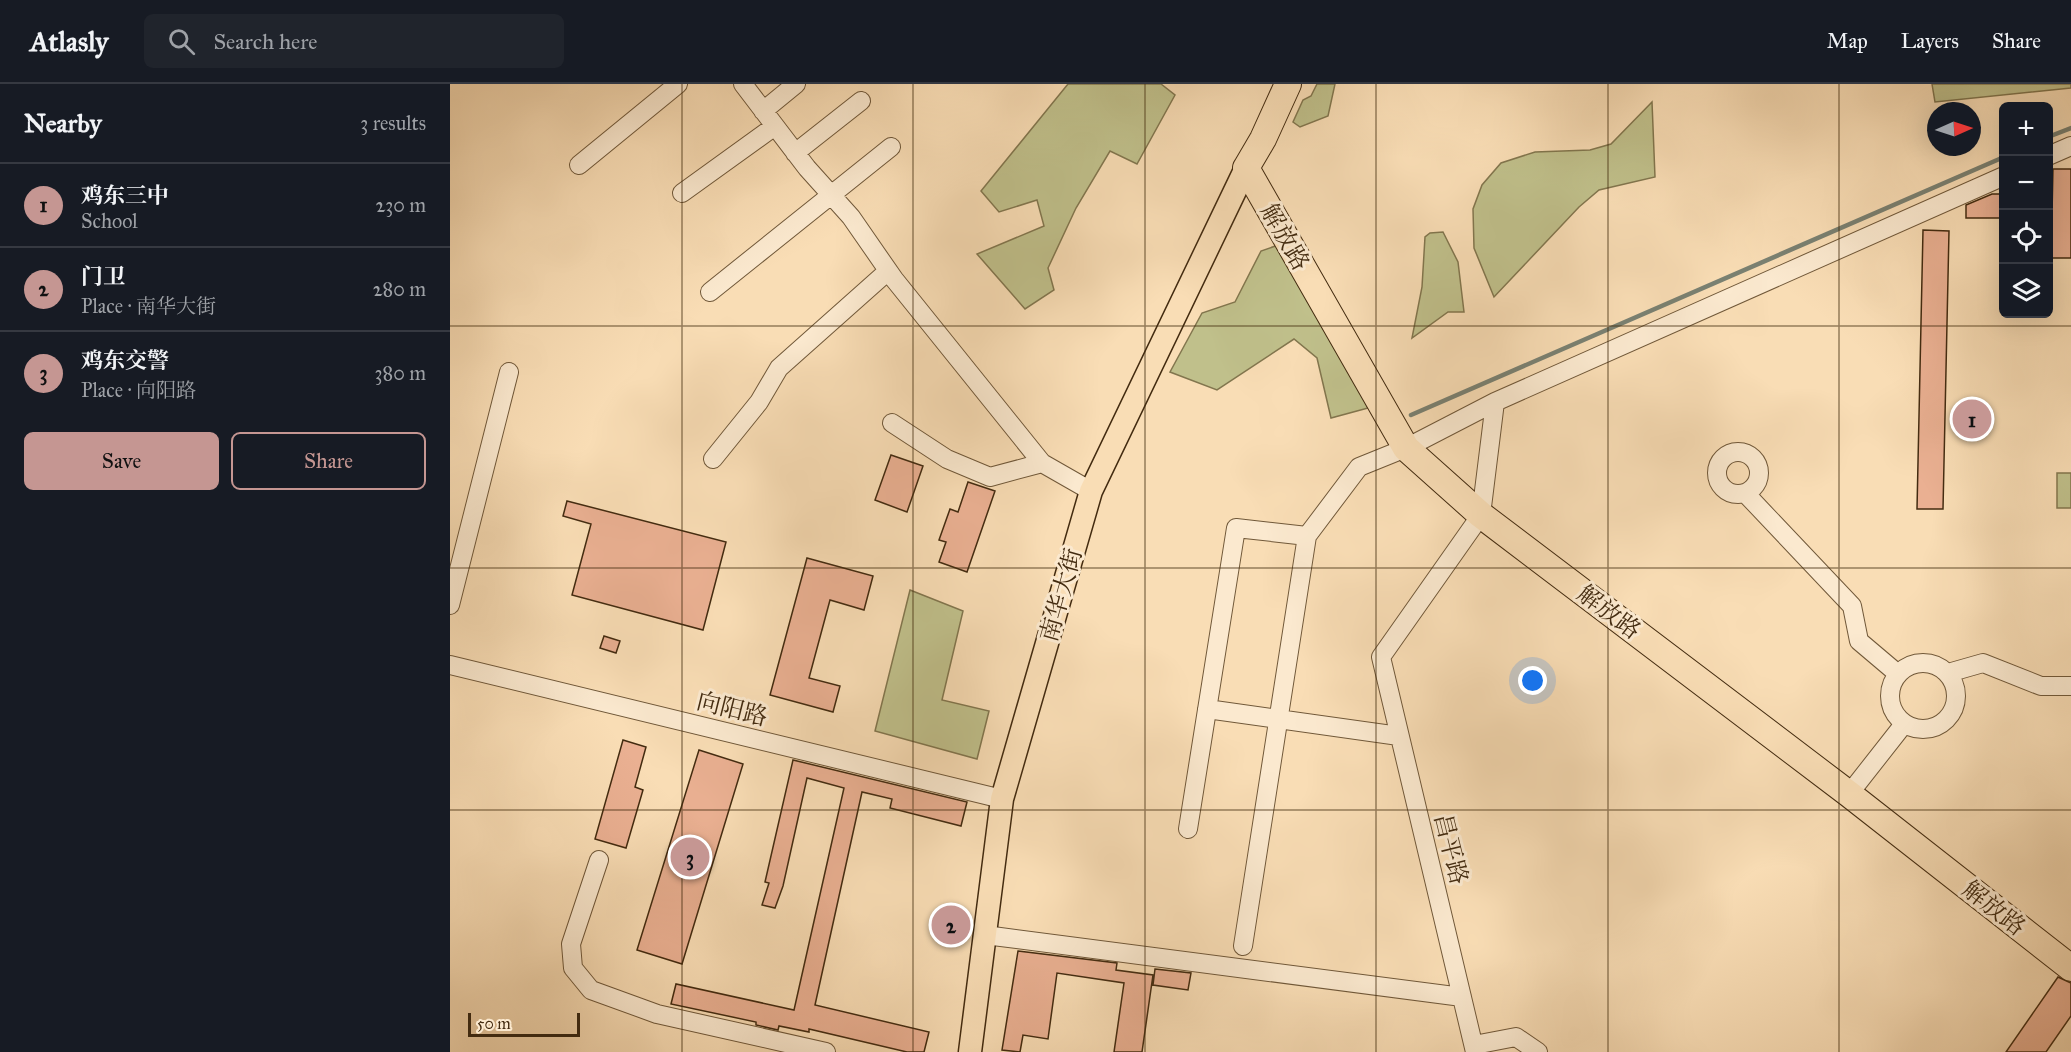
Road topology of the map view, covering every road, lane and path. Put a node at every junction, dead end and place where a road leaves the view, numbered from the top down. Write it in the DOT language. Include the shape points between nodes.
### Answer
graph roads {
  1 [pos="678,84"];
  2 [pos="743,84"];
  3 [pos="796,84"];
  4 [pos="1273,84"];
  5 [pos="1288,84"];
  6 [pos="861,101"];
  7 [pos="763,111"];
  8 [pos="775,126"];
  9 [pos="2071,146"];
  10 [pos="891,147"];
  11 [pos="795,153"];
  12 [pos="2053,154"];
  13 [pos="579,165"];
  14 [pos="1246,168"];
  15 [pos="1999,178"];
  16 [pos="682,193"];
  17 [pos="831,194"];
  18 [pos="888,271"];
  19 [pos="710,292"];
  20 [pos="509,372"];
  21 [pos="1495,402"];
  22 [pos="892,423"];
  23 [pos="1406,448"];
  24 [pos="713,459"];
  25 [pos="1042,463"];
  26 [pos="1091,491"];
  27 [pos="1745,493"];
  28 [pos="1481,515"];
  29 [pos="1307,536"];
  30 [pos="450,605"];
  31 [pos="450,665"];
  32 [pos="1948,673"];
  33 [pos="1898,674"];
  34 [pos="2071,686"];
  35 [pos="1207,708"];
  36 [pos="1278,719"];
  37 [pos="1904,724"];
  38 [pos="1399,736"];
  39 [pos="1849,794"];
  40 [pos="1002,799"];
  41 [pos="1188,830"];
  42 [pos="599,860"];
  43 [pos="985,935"];
  44 [pos="1243,946"];
  45 [pos="2071,968"];
  46 [pos="1462,997"];
  47 [pos="748,1044"];
  48 [pos="1475,1049"];
  49 [pos="826,1052"];
  50 [pos="970,1052"];
  51 [pos="1538,1052"];
  1 -- 13 [label="street"];
  2 -- 7 [label="street"];
  3 -- 7 [label="street"];
  4 -- 14 [label="highway, 南华大街" via="1251,135"];
  5 -- 14 [label="highway, 南华大街"];
  6 -- 11 [label="street"];
  7 -- 8 [label="street"];
  8 -- 11 [label="street"];
  8 -- 16 [label="street"];
  9 -- 12 [label="street"];
  10 -- 17 [label="street"];
  11 -- 17 [label="street"];
  14 -- 23 [label="highway, 解放路"];
  14 -- 26 [label="main road, 南华大街"];
  15 -- 21 [label="street"];
  17 -- 18 [label="street"];
  17 -- 19 [label="street"];
  18 -- 24 [label="street" via="779,368 759,402"];
  18 -- 25 [label="street"];
  20 -- 30 [label="street"];
  21 -- 23 [label="street"];
  21 -- 28 [label="street"];
  22 -- 25 [label="street" via="946,459 990,477"];
  23 -- 28 [label="highway, 解放路"];
  23 -- 29 [label="street" via="1359,466"];
  25 -- 26 [label="street"];
  26 -- 40 [label="main road, 南华大街"];
  27 -- 33 [label="street" via="1852,606 1859,641"];
  28 -- 38 [label="street, 昌平路" via="1381,657"];
  28 -- 39 [label="highway, 解放路"];
  29 -- 35 [label="street" via="1236,528"];
  29 -- 36 [label="street"];
  31 -- 40 [label="street, 向阳路"];
  32 -- 33 [label="street" via="1939,666 1917,663"];
  32 -- 34 [label="street" via="1983,663 2040,686"];
  32 -- 37 [label="street" via="1957,694 1952,715 1935,728 1914,729"];
  33 -- 37 [label="street" via="1892,684 1891,706"];
  35 -- 36 [label="street"];
  35 -- 41 [label="street"];
  36 -- 38 [label="street"];
  36 -- 44 [label="street"];
  37 -- 39 [label="street"];
  38 -- 46 [label="street, 昌平路"];
  39 -- 45 [label="highway, 解放路"];
  40 -- 43 [label="main road, 南华大街"];
  42 -- 47 [label="street" via="571,944 573,968 591,990"];
  43 -- 46 [label="street"];
  43 -- 50 [label="main road, 南华大街"];
  46 -- 48 [label="street, 昌平路"];
  47 -- 49 [label="street"];
  48 -- 51 [label="street" via="1516,1037"];
}
